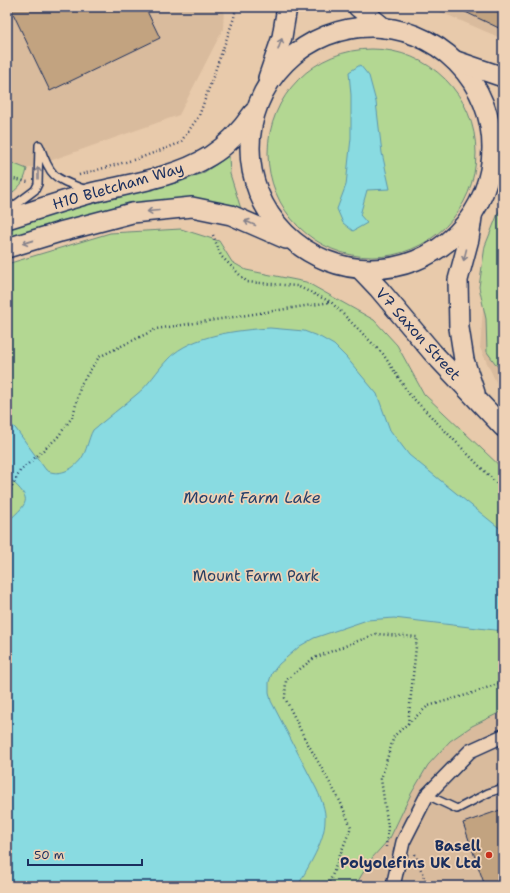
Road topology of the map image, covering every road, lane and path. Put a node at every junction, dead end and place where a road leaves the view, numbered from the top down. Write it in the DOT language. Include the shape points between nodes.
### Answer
graph roads {
  1 [pos="236,7"];
  2 [pos="287,7"];
  3 [pos="358,7"];
  4 [pos="384,28"];
  5 [pos="456,61"];
  6 [pos="503,77"];
  7 [pos="259,101"];
  8 [pos="503,173"];
  9 [pos="7,179"];
  10 [pos="62,180"];
  11 [pos="38,184"];
  12 [pos="92,193"];
  13 [pos="484,194"];
  14 [pos="7,211"];
  15 [pos="472,217"];
  16 [pos="7,219"];
  17 [pos="213,235"];
  18 [pos="295,243"];
  19 [pos="7,248"];
  20 [pos="360,269"];
  21 [pos="331,302"];
  22 [pos="477,398"];
  23 [pos="503,427"];
  24 [pos="503,490"];
  25 [pos="7,498"];
  26 [pos="503,682"];
  27 [pos="408,724"];
  28 [pos="503,736"];
  29 [pos="503,788"];
  30 [pos="427,795"];
  31 [pos="388,826"];
  32 [pos="328,886"];
  33 [pos="393,886"];
  1 -- 10 [label="path" via="199,116 180,143 140,158"];
  7 -- 2 [label="main road, one-way" via="282,37"];
  3 -- 4 [label="main road"];
  4 -- 5 [label="main road" via="411,34 435,45"];
  4 -- 7 [label="main road" via="355,28 326,36 300,50 279,70"];
  5 -- 6 [label="main road"];
  5 -- 13 [label="main road" via="474,84 488,116 492,138 492,166"];
  7 -- 12 [label="main road, H10 Bletcham Way" via="244,127 210,156 176,172"];
  7 -- 18 [label="main road" via="250,138 251,167 259,196 274,222"];
  8 -- 13 [label="main road"];
  9 -- 11 [label="path"];
  11 -- 10 [label="lane, one-way" via="39,144 47,166"];
  10 -- 12 [label="lane"];
  11 -- 14 [label="lane" via="35,190"];
  12 -- 16 [label="main road, H10 Bletcham Way"];
  13 -- 15 [label="main road"];
  15 -- 20 [label="main road" via="455,236 423,258 386,269"];
  15 -- 22 [label="main road, V7 Saxon Street, one-way" via="469,240 458,280 459,328 464,360"];
  17 -- 21 [label="path" via="220,256 247,282 297,286"];
  18 -- 19 [label="main road, H10 Bletcham Way, one-way" via="231,215 192,207 132,213"];
  18 -- 20 [label="main road" via="325,261"];
  20 -- 22 [label="main road, V7 Saxon Street" via="433,353"];
  21 -- 24 [label="path" via="383,354 409,394"];
  21 -- 25 [label="path" via="156,329 99,356 81,384 73,416 57,438 20,471"];
  22 -- 23 [label="main road, V7 Saxon Street"];
  26 -- 27 [label="path" via="428,706"];
  27 -- 31 [label="path" via="394,736 381,778"];
  27 -- 32 [label="path" via="418,637 376,634 314,658 286,680 285,698 340,801 351,827"];
  28 -- 30 [label="street" via="470,751"];
  29 -- 30 [label="lane" via="457,809"];
  30 -- 33 [label="street" via="403,842"];
}
